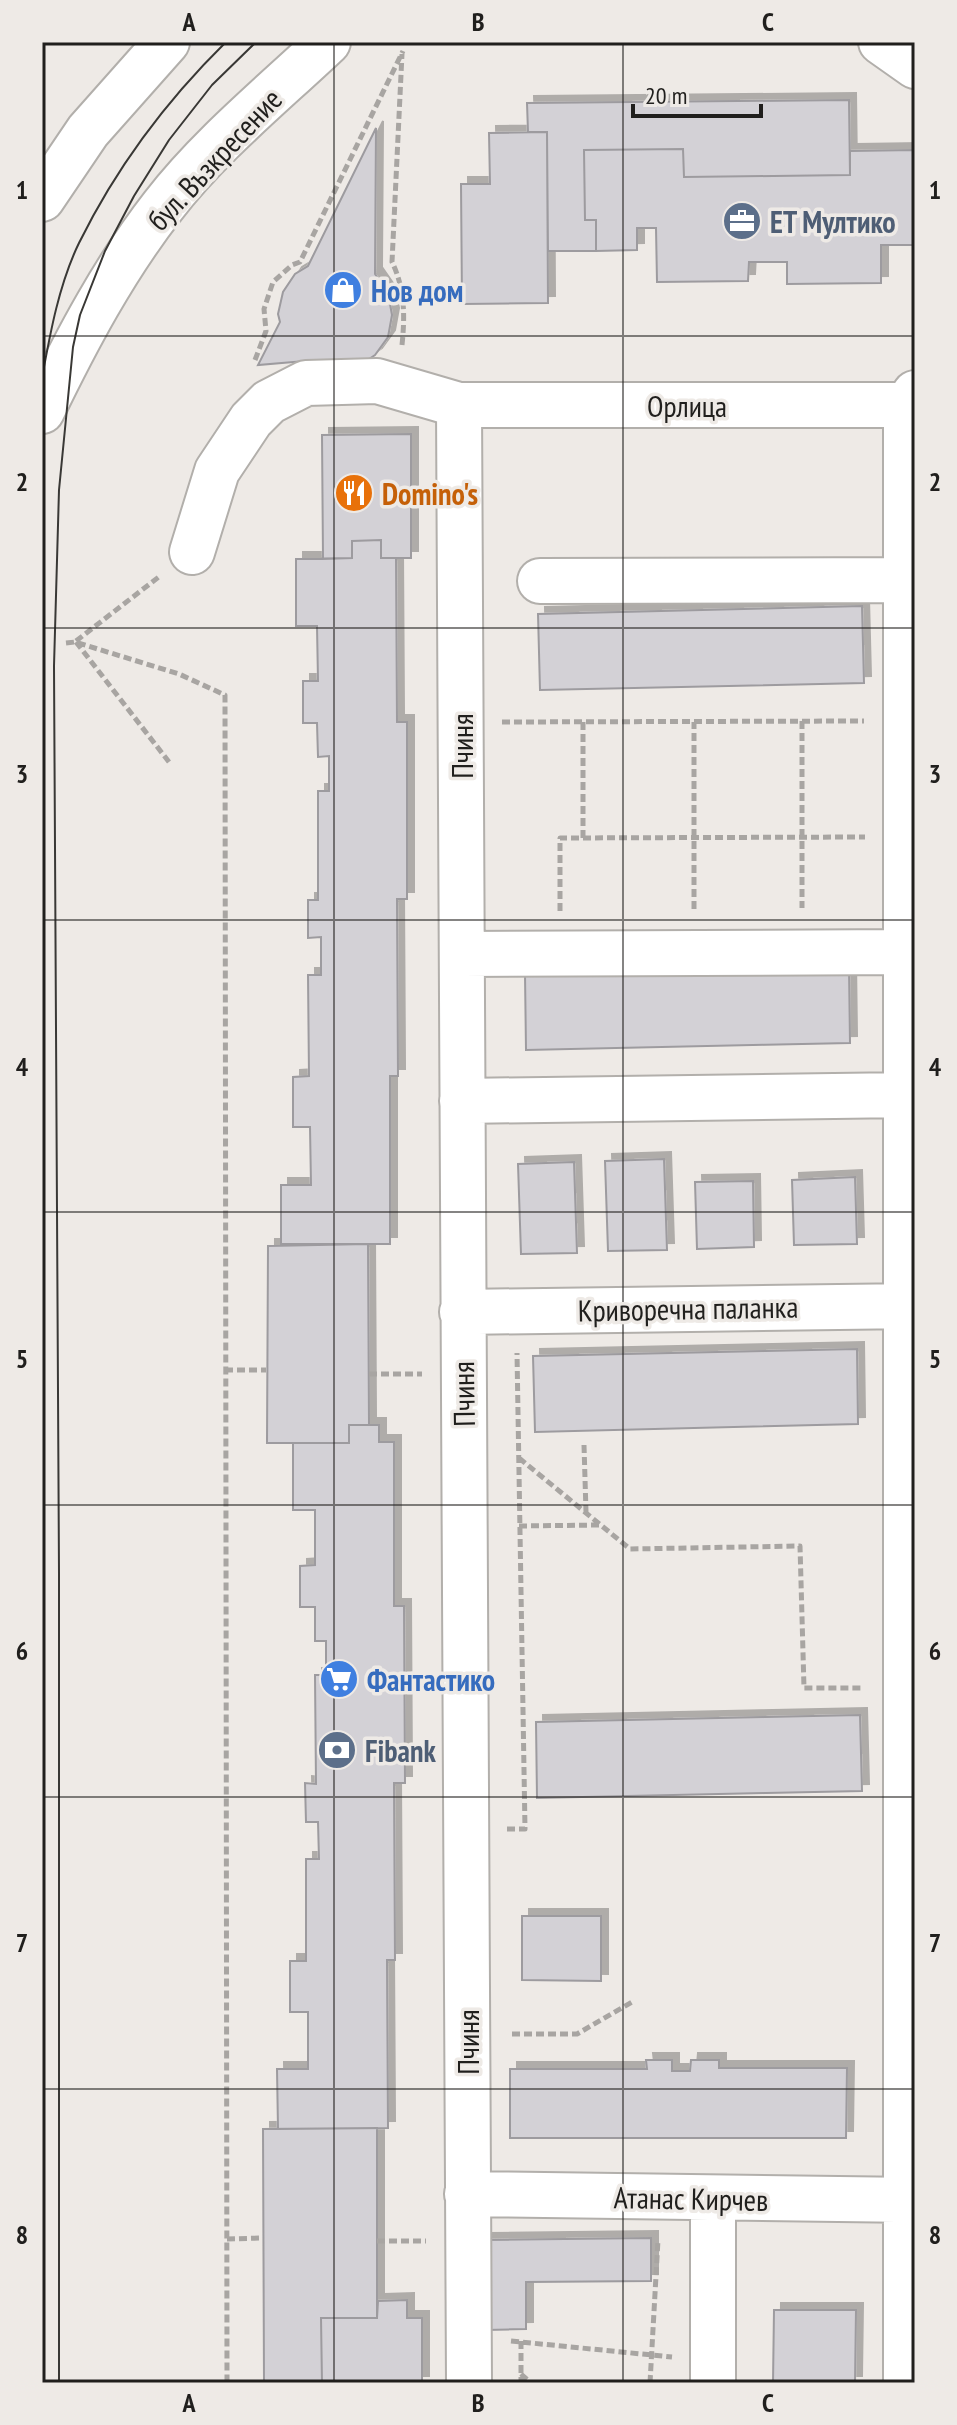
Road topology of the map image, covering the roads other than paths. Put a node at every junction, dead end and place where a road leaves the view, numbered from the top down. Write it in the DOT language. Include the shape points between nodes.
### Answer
graph roads {
  1 [pos="167,42"];
  2 [pos="328,42"];
  3 [pos="881,42"];
  4 [pos="915,66"];
  5 [pos="42,199"];
  6 [pos="912,401"];
  7 [pos="459,405"];
  8 [pos="42,411"];
  9 [pos="192,552"];
  10 [pos="906,580"];
  11 [pos="540,581"];
  12 [pos="906,952"];
  13 [pos="462,954"];
  14 [pos="906,1095"];
  15 [pos="462,1101"];
  16 [pos="910,1306"];
  17 [pos="462,1312"];
  18 [pos="911,1487"];
  19 [pos="467,2194"];
  20 [pos="713,2199"];
  21 [pos="911,2200"];
  22 [pos="713,2370"];
  23 [pos="469,2383"];
  24 [pos="906,2383"];
  1 -- 5 [label="street" via="88,131"];
  2 -- 8 [label="street, бул. Възкресение" via="164,205 112,279"];
  3 -- 4 [label="street"];
  6 -- 7 [label="street, Орлица"];
  6 -- 10 [label="street"];
  7 -- 9 [label="street, Орлица" via="377,381 306,383 269,402 217,471"];
  7 -- 13 [label="street, Пчиня"];
  10 -- 11 [label="street"];
  10 -- 12 [label="street"];
  12 -- 13 [label="street"];
  12 -- 14 [label="street"];
  13 -- 15 [label="street, Пчиня"];
  14 -- 15 [label="street"];
  14 -- 16 [label="street"];
  15 -- 17 [label="street, Пчиня"];
  16 -- 17 [label="street, Криворечна паланка"];
  16 -- 18 [label="street"];
  17 -- 19 [label="street, Пчиня"];
  18 -- 21 [label="street" via="906,1688"];
  19 -- 20 [label="street, Атанас Кирчев"];
  19 -- 23 [label="street, Пчиня"];
  20 -- 21 [label="street, Атанас Кирчев"];
  20 -- 22 [label="street"];
  21 -- 24 [label="street"];
}
